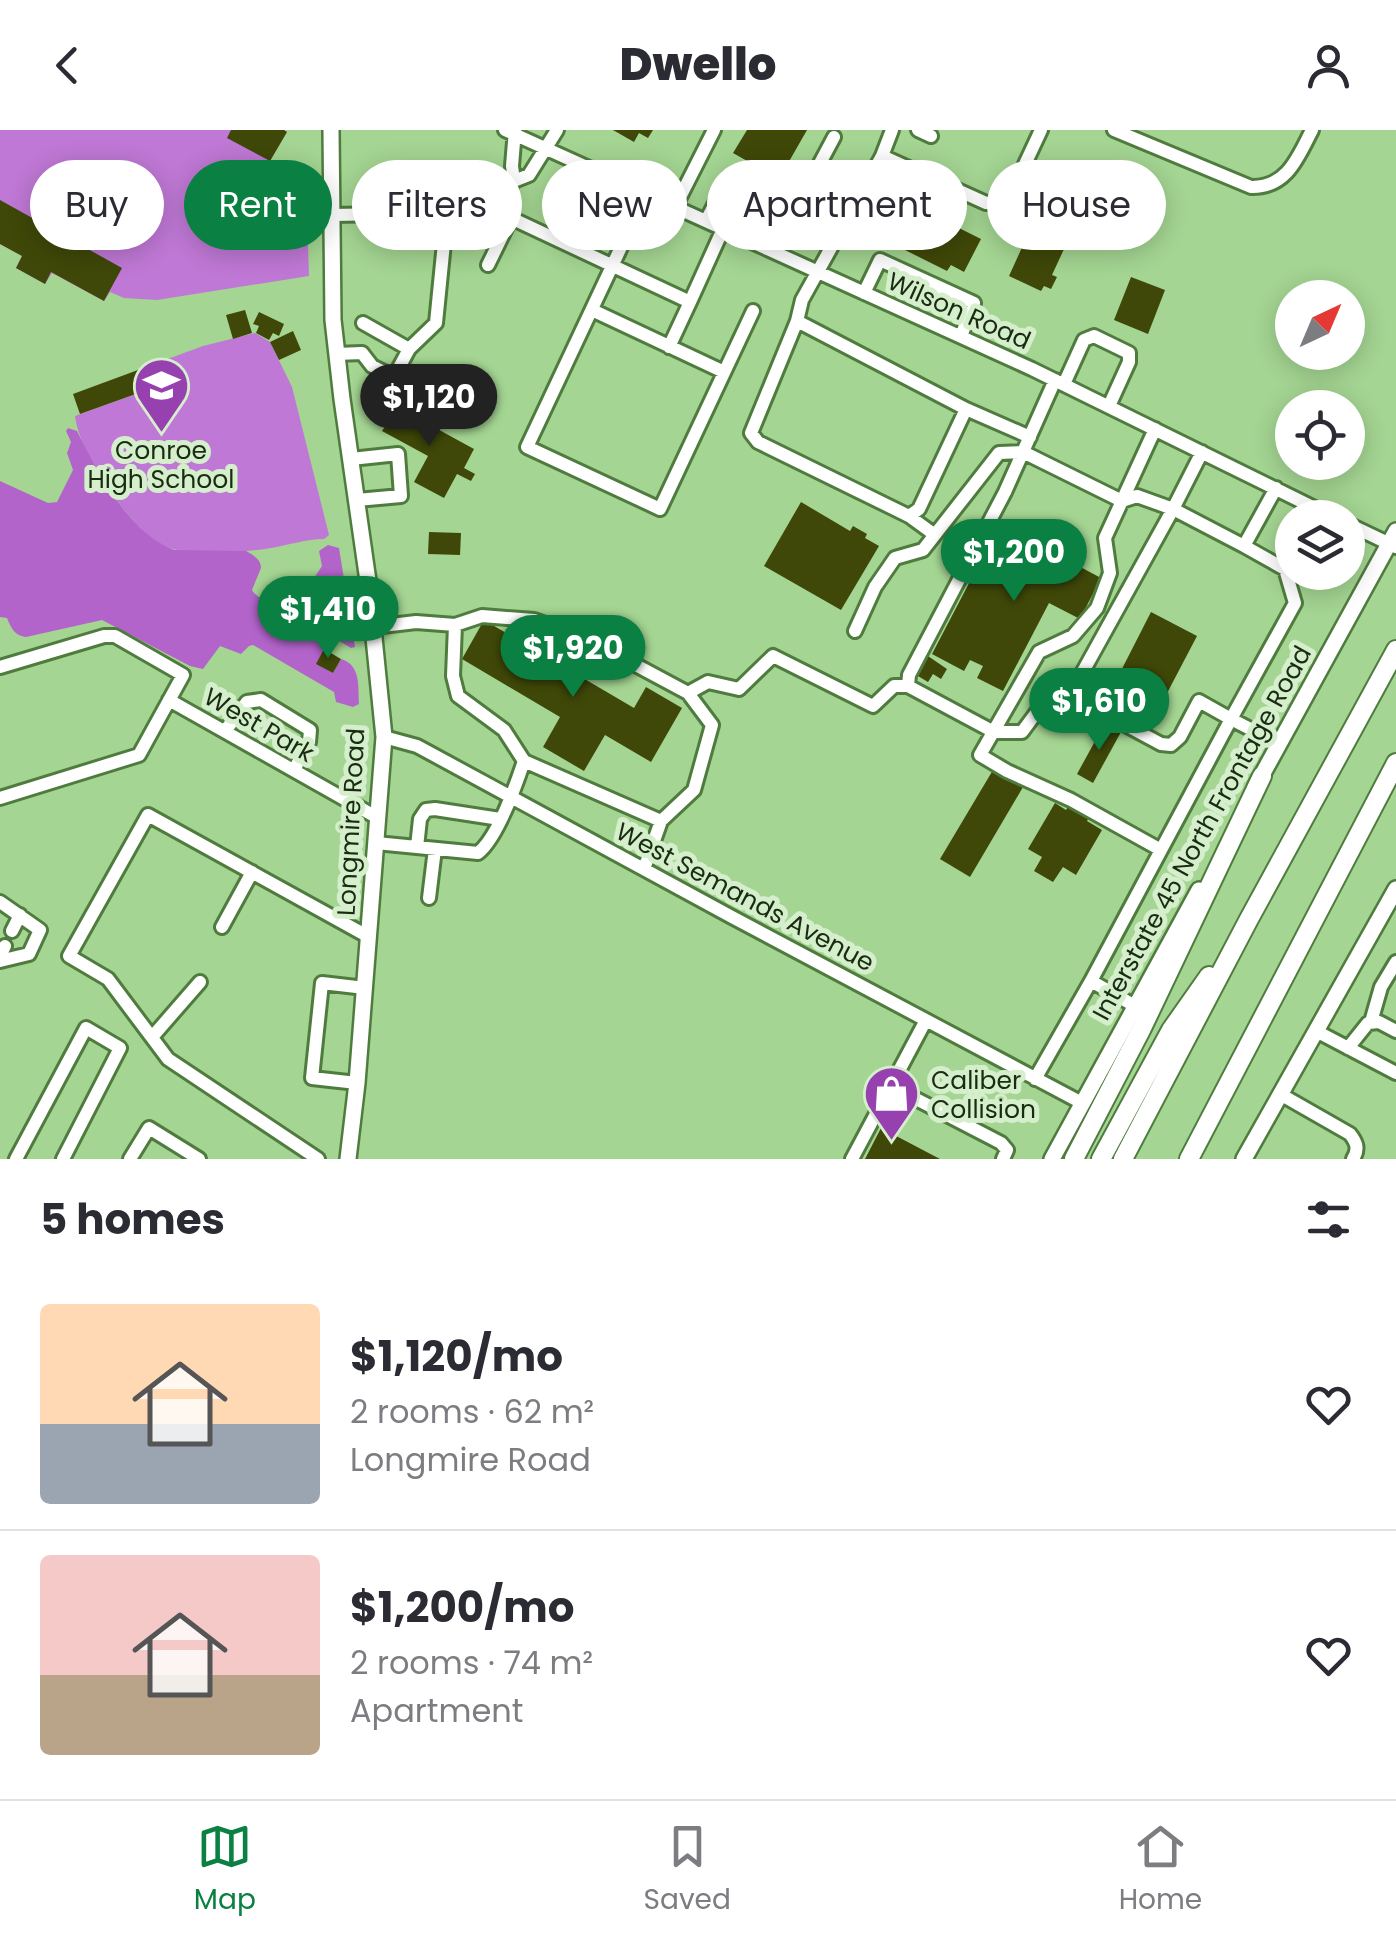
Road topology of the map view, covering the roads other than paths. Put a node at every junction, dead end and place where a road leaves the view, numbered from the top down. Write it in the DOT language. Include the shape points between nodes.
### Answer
graph roads {
  1 [pos="331,130"];
  2 [pos="557,130"];
  3 [pos="714,130"];
  4 [pos="892,130"];
  5 [pos="1040,130"];
  6 [pos="1114,130"];
  7 [pos="1312,130"];
  8 [pos="511,131"];
  9 [pos="834,137"];
  10 [pos="547,149"];
  11 [pos="882,156"];
  12 [pos="331,160"];
  13 [pos="513,160"];
  14 [pos="571,160"];
  15 [pos="822,160"];
  16 [pos="522,178"];
  17 [pos="687,183"];
  18 [pos="687,212"];
  19 [pos="332,215"];
  20 [pos="352,215"];
  21 [pos="706,221"];
  22 [pos="522,223"];
  23 [pos="443,250"];
  24 [pos="495,250"];
  25 [pos="619,250"];
  26 [pos="713,250"];
  27 [pos="772,251"];
  28 [pos="488,265"];
  29 [pos="612,265"];
  30 [pos="817,271"];
  31 [pos="864,292"];
  32 [pos="690,302"];
  33 [pos="592,310"];
  34 [pos="752,311"];
  35 [pos="797,321"];
  36 [pos="363,323"];
  37 [pos="961,336"];
  38 [pos="670,347"];
  39 [pos="409,349"];
  40 [pos="336,354"];
  41 [pos="724,372"];
  42 [pos="1059,382"];
  43 [pos="1109,406"];
  44 [pos="966,409"];
  45 [pos="1155,429"];
  46 [pos="1030,437"];
  47 [pos="1023,452"];
  48 [pos="1202,452"];
  49 [pos="351,459"];
  50 [pos="1276,488"];
  51 [pos="357,500"];
  52 [pos="1300,500"];
  53 [pos="1122,501"];
  54 [pos="1173,509"];
  55 [pos="910,516"];
  56 [pos="1365,530"];
  57 [pos="935,535"];
  58 [pos="1394,541"];
  59 [pos="1244,546"];
  60 [pos="455,625"];
  61 [pos="374,628"];
  62 [pos="855,631"];
  63 [pos="1396,650"];
  64 [pos="0,667"];
  65 [pos="908,686"];
  66 [pos="688,693"];
  67 [pos="1070,695"];
  68 [pos="169,700"];
  69 [pos="1231,718"];
  70 [pos="225,731"];
  71 [pos="994,732"];
  72 [pos="384,737"];
  73 [pos="1280,744"];
  74 [pos="524,760"];
  75 [pos="1396,763"];
  76 [pos="294,770"];
  77 [pos="1262,776"];
  78 [pos="512,796"];
  79 [pos="0,798"];
  80 [pos="378,818"];
  81 [pos="500,819"];
  82 [pos="662,821"];
  83 [pos="376,843"];
  84 [pos="417,847"];
  85 [pos="435,849"];
  86 [pos="1161,850"];
  87 [pos="644,869"];
  88 [pos="252,872"];
  89 [pos="1396,889"];
  90 [pos="429,898"];
  91 [pos="0,902"];
  92 [pos="20,915"];
  93 [pos="1249,918"];
  94 [pos="222,928"];
  95 [pos="12,930"];
  96 [pos="369,937"];
  97 [pos="2,954"];
  98 [pos="1396,962"];
  99 [pos="1091,980"];
  100 [pos="200,982"];
  101 [pos="365,988"];
  102 [pos="1135,1006"];
  103 [pos="926,1020"];
  104 [pos="1371,1022"];
  105 [pos="1316,1031"];
  106 [pos="1396,1031"];
  107 [pos="153,1036"];
  108 [pos="1348,1048"];
  109 [pos="1396,1073"];
  110 [pos="1036,1078"];
  111 [pos="358,1083"];
  112 [pos="890,1086"];
  113 [pos="1280,1094"];
  114 [pos="1082,1104"];
  115 [pos="132,1158"];
  116 [pos="16,1159"];
  117 [pos="63,1159"];
  118 [pos="199,1159"];
  119 [pos="318,1159"];
  120 [pos="348,1159"];
  121 [pos="852,1159"];
  122 [pos="1003,1159"];
  123 [pos="1052,1159"];
  124 [pos="1074,1159"];
  125 [pos="1101,1159"];
  126 [pos="1123,1159"];
  127 [pos="1190,1159"];
  128 [pos="1244,1159"];
  129 [pos="1353,1159"];
  1 -- 12 [label="main road, Longmire Road"];
  2 -- 10 [label="street"];
  3 -- 17 [label="street"];
  4 -- 11 [label="street"];
  5 -- 11 [label="street" via="1012,192 997,203"];
  6 -- 7 [label="street" via="1263,187 1286,176"];
  8 -- 10 [label="street, Wilson Road"];
  8 -- 13 [label="street"];
  9 -- 15 [label="street"];
  10 -- 14 [label="street, Wilson Road"];
  10 -- 16 [label="street"];
  11 -- 30 [label="street"];
  18 -- 21 [label="street, Wilson Road"];
  19 -- 20 [label="street"];
  19 -- 40 [label="main road, Longmire Road"];
  22 -- 29 [label="street"];
  23 -- 39 [label="street" via="436,323"];
  24 -- 28 [label="street"];
  25 -- 29 [label="street"];
  26 -- 32 [label="street"];
  27 -- 30 [label="street, Wilson Road"];
  29 -- 32 [label="street"];
  29 -- 33 [label="street"];
  30 -- 31 [label="street, Wilson Road"];
  30 -- 35 [label="street"];
  31 -- 37 [label="street, Wilson Road"];
  31 -- 37 [label="street" via="880,260 974,303"];
  32 -- 38 [label="street"];
  33 -- 38 [label="street"];
  33 -- 41 [label="street" via="528,447 660,510"];
  34 -- 41 [label="street"];
  35 -- 44 [label="street"];
  35 -- 55 [label="street" via="751,433"];
  36 -- 39 [label="street"];
  37 -- 42 [label="street, Wilson Road"];
  38 -- 41 [label="street"];
  39 -- 40 [label="street" via="394,377 362,352"];
  40 -- 49 [label="main road, Longmire Road"];
  42 -- 43 [label="street, Wilson Road"];
  42 -- 43 [label="street" via="1084,340 1094,336 1129,352"];
  42 -- 46 [label="street"];
  43 -- 45 [label="street, Wilson Road"];
  44 -- 46 [label="street"];
  44 -- 55 [label="street"];
  45 -- 48 [label="street, Wilson Road"];
  45 -- 53 [label="street"];
  46 -- 47 [label="street"];
  47 -- 53 [label="street"];
  47 -- 57 [label="street" via="999,453"];
  47 -- 65 [label="street"];
  48 -- 50 [label="street, Wilson Road"];
  48 -- 54 [label="street"];
  49 -- 51 [label="main road, Longmire Road"];
  49 -- 51 [label="street" via="398,454 401,496"];
  50 -- 52 [label="street, Wilson Road"];
  50 -- 59 [label="street"];
  51 -- 61 [label="main road, Longmire Road"];
  53 -- 54 [label="street" via="1137,496"];
  53 -- 71 [label="street" via="1106,538 1110,573 1097,608 1073,636 1039,652"];
  54 -- 59 [label="street"];
  54 -- 67 [label="street"];
  55 -- 57 [label="street"];
  56 -- 58 [label="street"];
  57 -- 62 [label="street" via="923,550 895,558"];
  58 -- 73 [label="main road, Interstate 45 North Frontage Road"];
  59 -- 69 [label="street" via="1284,568 1294,604"];
  60 -- 61 [label="street"];
  60 -- 66 [label="street" via="482,616 534,620 589,640"];
  60 -- 74 [label="street" via="458,696 504,730"];
  61 -- 72 [label="main road, Longmire Road"];
  63 -- 93 [label="highway"];
  64 -- 68 [label="street" via="115,636 183,675"];
  65 -- 66 [label="street" via="894,686 873,706 772,656 739,688 708,682"];
  65 -- 71 [label="street"];
  66 -- 82 [label="street" via="712,725 694,790"];
  67 -- 69 [label="street" via="1161,744 1180,737 1199,701"];
  67 -- 71 [label="street" via="1054,694 1022,732"];
  68 -- 70 [label="street, West Park"];
  68 -- 79 [label="street" via="140,754"];
  69 -- 73 [label="street"];
  69 -- 86 [label="street"];
  70 -- 76 [label="street, West Park"];
  70 -- 76 [label="street" via="247,702 261,700 310,730"];
  71 -- 86 [label="street" via="980,755"];
  72 -- 78 [label="street, West Semands Avenue" via="417,746"];
  72 -- 80 [label="main road, Longmire Road"];
  73 -- 77 [label="main road, Interstate 45 North Frontage Road"];
  74 -- 78 [label="street"];
  74 -- 82 [label="street"];
  75 -- 127 [label="highway"];
  76 -- 80 [label="street, West Park"];
  77 -- 102 [label="main road, Interstate 45 North Frontage Road"];
  77 -- 124 [label="highway"];
  78 -- 81 [label="street"];
  78 -- 87 [label="street, West Semands Avenue"];
  80 -- 83 [label="main road, Longmire Road"];
  81 -- 84 [label="street" via="426,810"];
  81 -- 85 [label="street" via="478,853"];
  82 -- 87 [label="street"];
  83 -- 84 [label="street"];
  83 -- 96 [label="main road, Longmire Road"];
  84 -- 85 [label="street"];
  85 -- 90 [label="street"];
  86 -- 99 [label="street"];
  87 -- 103 [label="street, West Semands Avenue"];
  88 -- 94 [label="street"];
  88 -- 96 [label="street"];
  88 -- 107 [label="street" via="148,815 69,956 108,979"];
  89 -- 105 [label="main road"];
  91 -- 92 [label="street"];
  92 -- 95 [label="street"];
  92 -- 97 [label="street" via="40,930 29,954"];
  93 -- 125 [label="highway" via="1170,1030"];
  93 -- 126 [label="highway"];
  96 -- 101 [label="main road, Longmire Road"];
  98 -- 104 [label="street" via="1380,987"];
  99 -- 102 [label="street"];
  99 -- 110 [label="street"];
  100 -- 107 [label="street"];
  101 -- 111 [label="main road, Longmire Road"];
  101 -- 111 [label="street" via="322,983 312,1078"];
  102 -- 114 [label="main road, Interstate 45 North Frontage Road"];
  103 -- 110 [label="street, West Semands Avenue"];
  103 -- 112 [label="street"];
  104 -- 106 [label="street"];
  104 -- 108 [label="street"];
  105 -- 108 [label="street"];
  105 -- 113 [label="main road"];
  107 -- 119 [label="street" via="168,1059"];
  108 -- 109 [label="street"];
  110 -- 114 [label="street, West Semands Avenue"];
  111 -- 120 [label="main road, Longmire Road"];
  112 -- 121 [label="street"];
  112 -- 122 [label="street" via="1001,1143 1007,1150"];
  113 -- 128 [label="main road"];
  113 -- 129 [label="street" via="1350,1134 1357,1148"];
  114 -- 123 [label="main road, Interstate 45 North Frontage Road"];
  115 -- 118 [label="street" via="149,1128"];
  116 -- 117 [label="street" via="86,1028 120,1048"];
}
